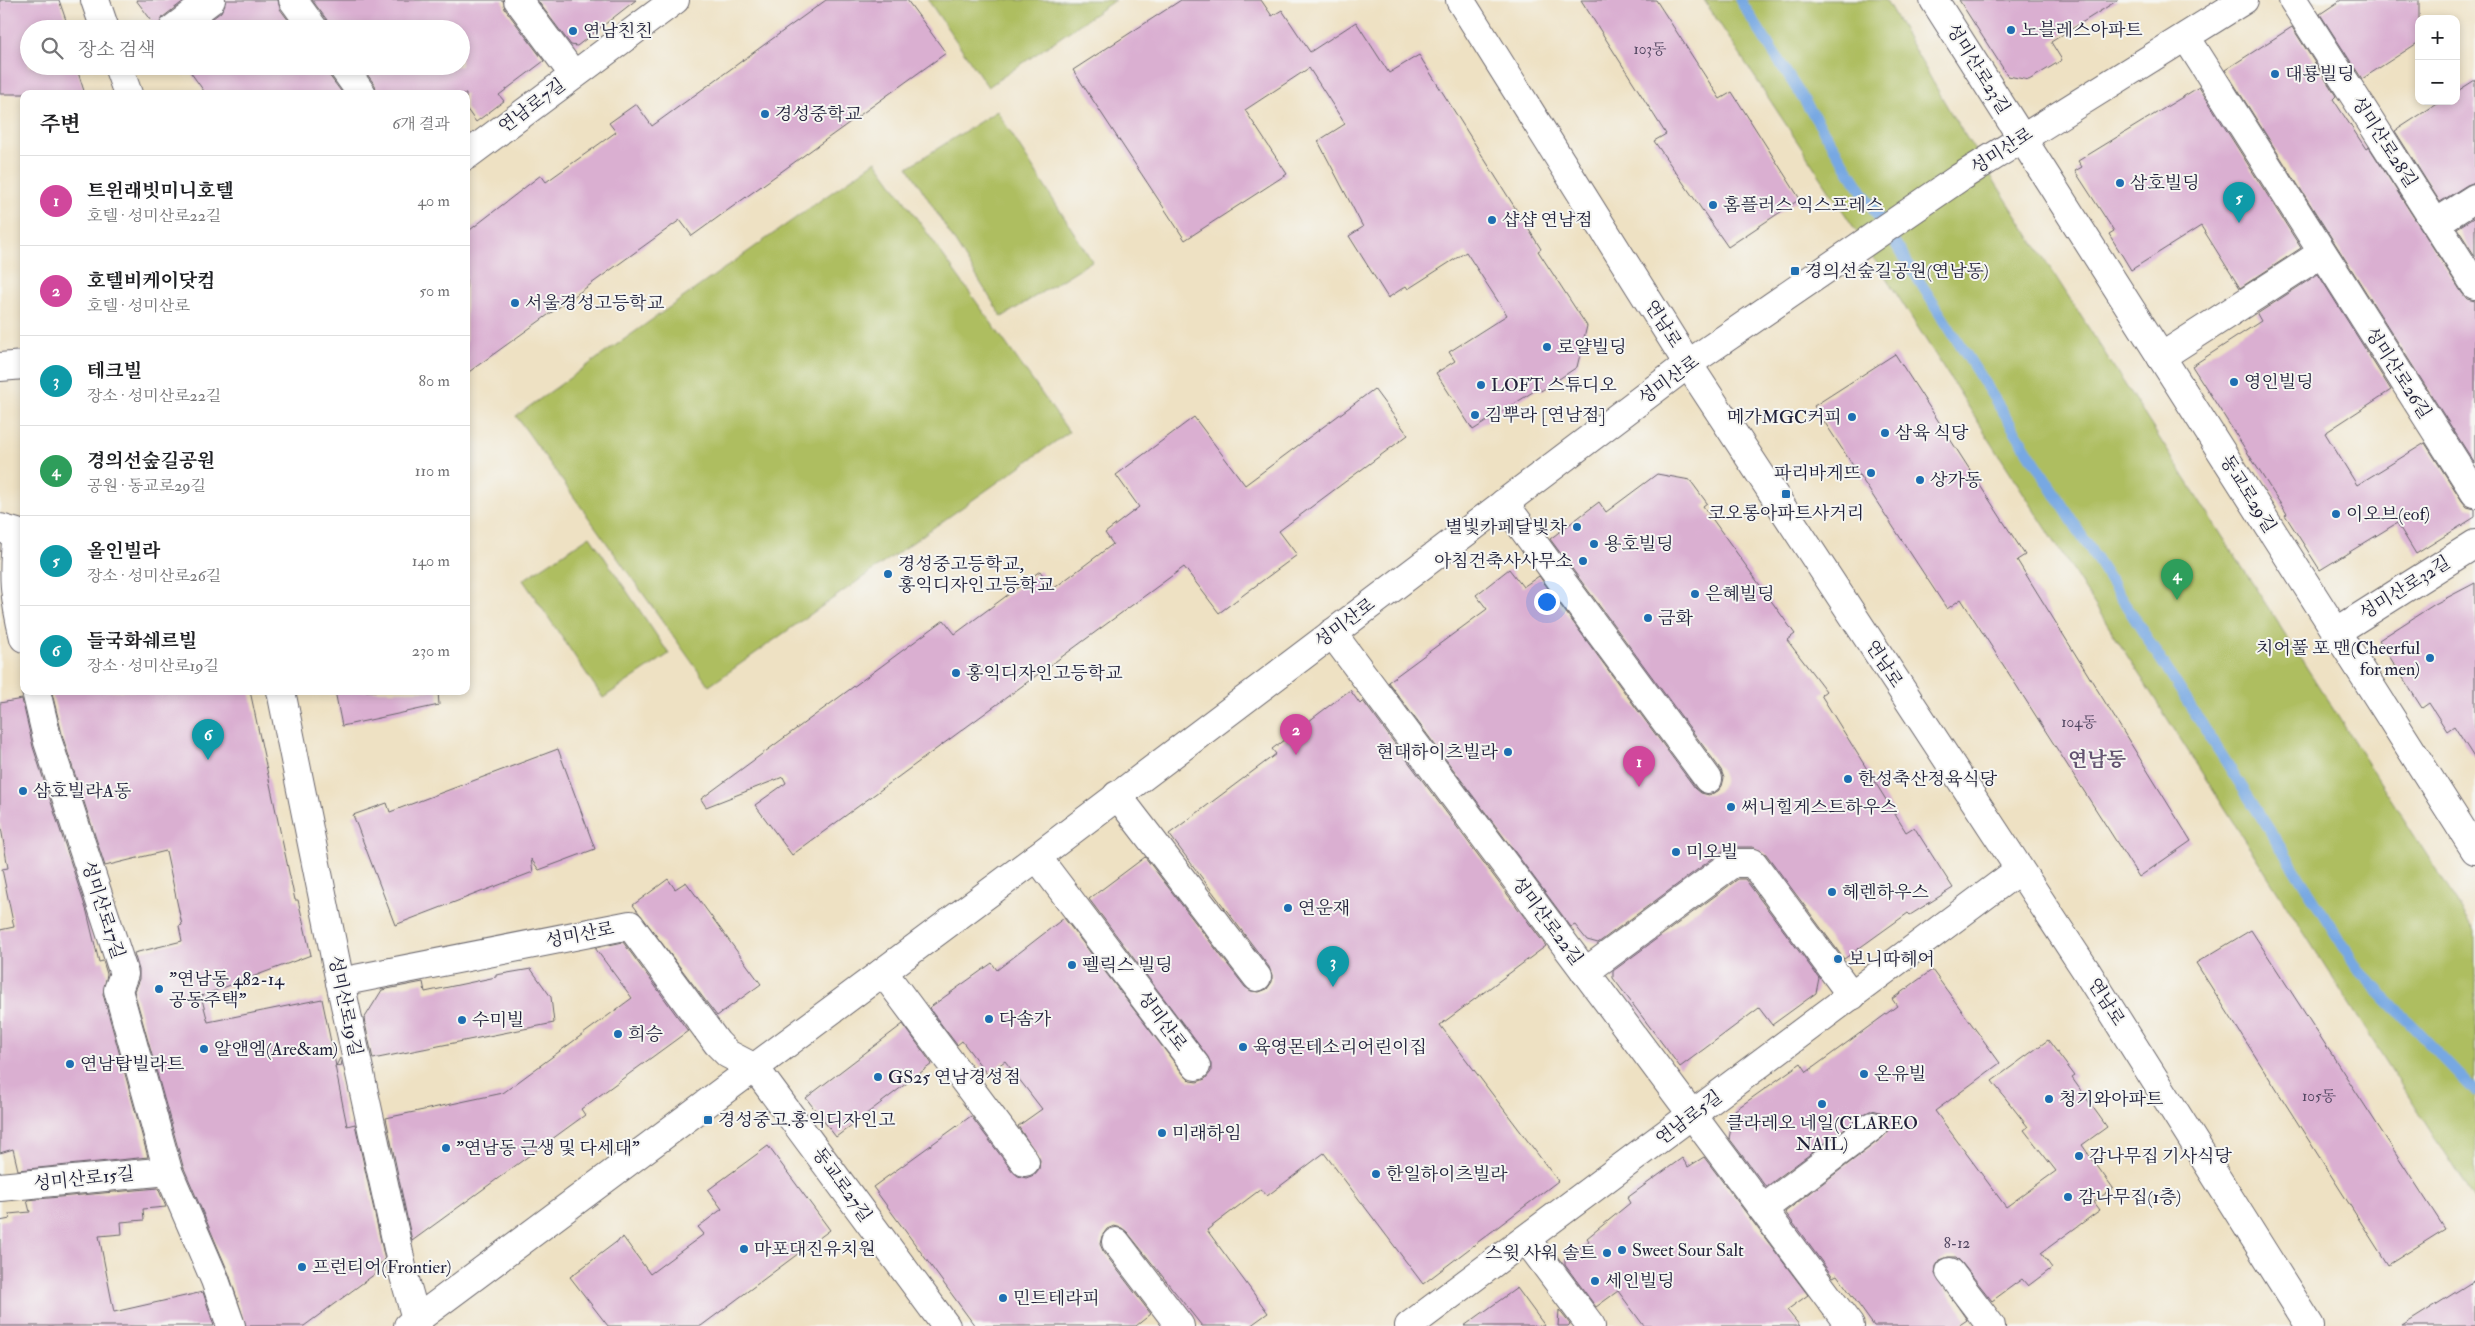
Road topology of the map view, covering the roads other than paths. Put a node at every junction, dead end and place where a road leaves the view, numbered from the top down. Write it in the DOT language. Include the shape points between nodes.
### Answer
graph roads {
  1 [pos="95,0"];
  2 [pos="211,0"];
  3 [pos="293,0"];
  4 [pos="518,0"];
  5 [pos="675,0"];
  6 [pos="1460,0"];
  7 [pos="1934,0"];
  8 [pos="2244,0"];
  9 [pos="2293,0"];
  10 [pos="102,20"];
  11 [pos="185,20"];
  12 [pos="307,20"];
  13 [pos="2186,37"];
  14 [pos="574,74"];
  15 [pos="348,75"];
  16 [pos="359,90"];
  17 [pos="2021,138"];
  18 [pos="470,153"];
  19 [pos="2475,198"];
  20 [pos="2436,223"];
  21 [pos="2322,253"];
  22 [pos="2475,285"];
  23 [pos="2161,357"];
  24 [pos="1688,364"];
  25 [pos="20,365"];
  26 [pos="0,367"];
  27 [pos="2475,493"];
  28 [pos="1504,503"];
  29 [pos="13,532"];
  30 [pos="2475,544"];
  31 [pos="20,622"];
  32 [pos="2336,632"];
  33 [pos="1332,633"];
  34 [pos="37,695"];
  35 [pos="282,695"];
  36 [pos="1708,779"];
  37 [pos="1117,795"];
  38 [pos="2475,850"];
  39 [pos="1037,857"];
  40 [pos="2019,870"];
  41 [pos="883,972"];
  42 [pos="1585,972"];
  43 [pos="1257,977"];
  44 [pos="340,982"];
  45 [pos="1852,996"];
  46 [pos="1196,1066"];
  47 [pos="756,1068"];
  48 [pos="1693,1115"];
  49 [pos="1874,1126"];
  50 [pos="1025,1162"];
  51 [pos="168,1171"];
  52 [pos="0,1187"];
  53 [pos="1763,1209"];
  54 [pos="1526,1239"];
  55 [pos="1116,1242"];
  56 [pos="1950,1272"];
  57 [pos="414,1324"];
  58 [pos="231,1326"];
  59 [pos="946,1326"];
  60 [pos="1180,1326"];
  61 [pos="1409,1326"];
  62 [pos="1591,1326"];
  63 [pos="1850,1326"];
  64 [pos="1990,1326"];
  65 [pos="2310,1326"];
  1 -- 10 [label="street"];
  2 -- 11 [label="street"];
  3 -- 12 [label="street"];
  4 -- 14 [label="street, 연남로7길"];
  5 -- 14 [label="street, 연남로7길"];
  6 -- 24 [label="street, 연남로"];
  7 -- 17 [label="street, 성미산로23길"];
  8 -- 13 [label="street, 성미산로"];
  9 -- 20 [label="street, 성미산로28길"];
  13 -- 17 [label="street, 성미산로"];
  13 -- 21 [label="street, 성미산로26길"];
  14 -- 18 [label="street, 연남로7길"];
  15 -- 16 [label="street"];
  17 -- 23 [label="street, 동교로29길"];
  17 -- 24 [label="street, 성미산로"];
  19 -- 20 [label="street"];
  20 -- 22 [label="street, 성미산로28길"];
  21 -- 23 [label="street"];
  21 -- 27 [label="street, 성미산로26길"];
  23 -- 32 [label="street, 동교로29길"];
  24 -- 28 [label="street, 성미산로"];
  24 -- 40 [label="street, 연남로"];
  25 -- 26 [label="street"];
  28 -- 33 [label="street, 성미산로"];
  28 -- 36 [label="street"];
  29 -- 31 [label="street" via="15,601"];
  30 -- 32 [label="street, 성미산로32길"];
  32 -- 38 [label="street, 동교로29길"];
  33 -- 37 [label="street, 성미산로"];
  33 -- 42 [label="street, 성미산로22길"];
  34 -- 51 [label="street, 성미산로17길" via="48,742 124,974 118,990"];
  35 -- 44 [label="street, 성미산로19길"];
  37 -- 39 [label="street, 성미산로"];
  37 -- 43 [label="street"];
  39 -- 41 [label="street, 성미산로"];
  39 -- 46 [label="street, 성미산로"];
  40 -- 45 [label="street, 연남로5길"];
  40 -- 65 [label="street, 연남로"];
  41 -- 47 [label="street, 성미산로"];
  41 -- 50 [label="street"];
  42 -- 45 [label="street" via="1733,863 1753,863"];
  42 -- 48 [label="street, 성미산로22길"];
  44 -- 47 [label="street, 성미산로" via="630,925 717,1043 728,1054"];
  44 -- 57 [label="street, 성미산로19길"];
  45 -- 48 [label="street, 연남로5길"];
  47 -- 57 [label="street, 성미산로"];
  47 -- 59 [label="street, 동교로27길"];
  48 -- 53 [label="street, 성미산로22길"];
  48 -- 54 [label="street, 연남로5길"];
  49 -- 53 [label="street"];
  51 -- 52 [label="street, 성미산로15길"];
  51 -- 58 [label="street, 성미산로17길"];
  53 -- 63 [label="street, 성미산로22길"];
  54 -- 61 [label="street, 연남로5길"];
  54 -- 62 [label="street"];
  55 -- 60 [label="street"];
  56 -- 64 [label="street"];
}
